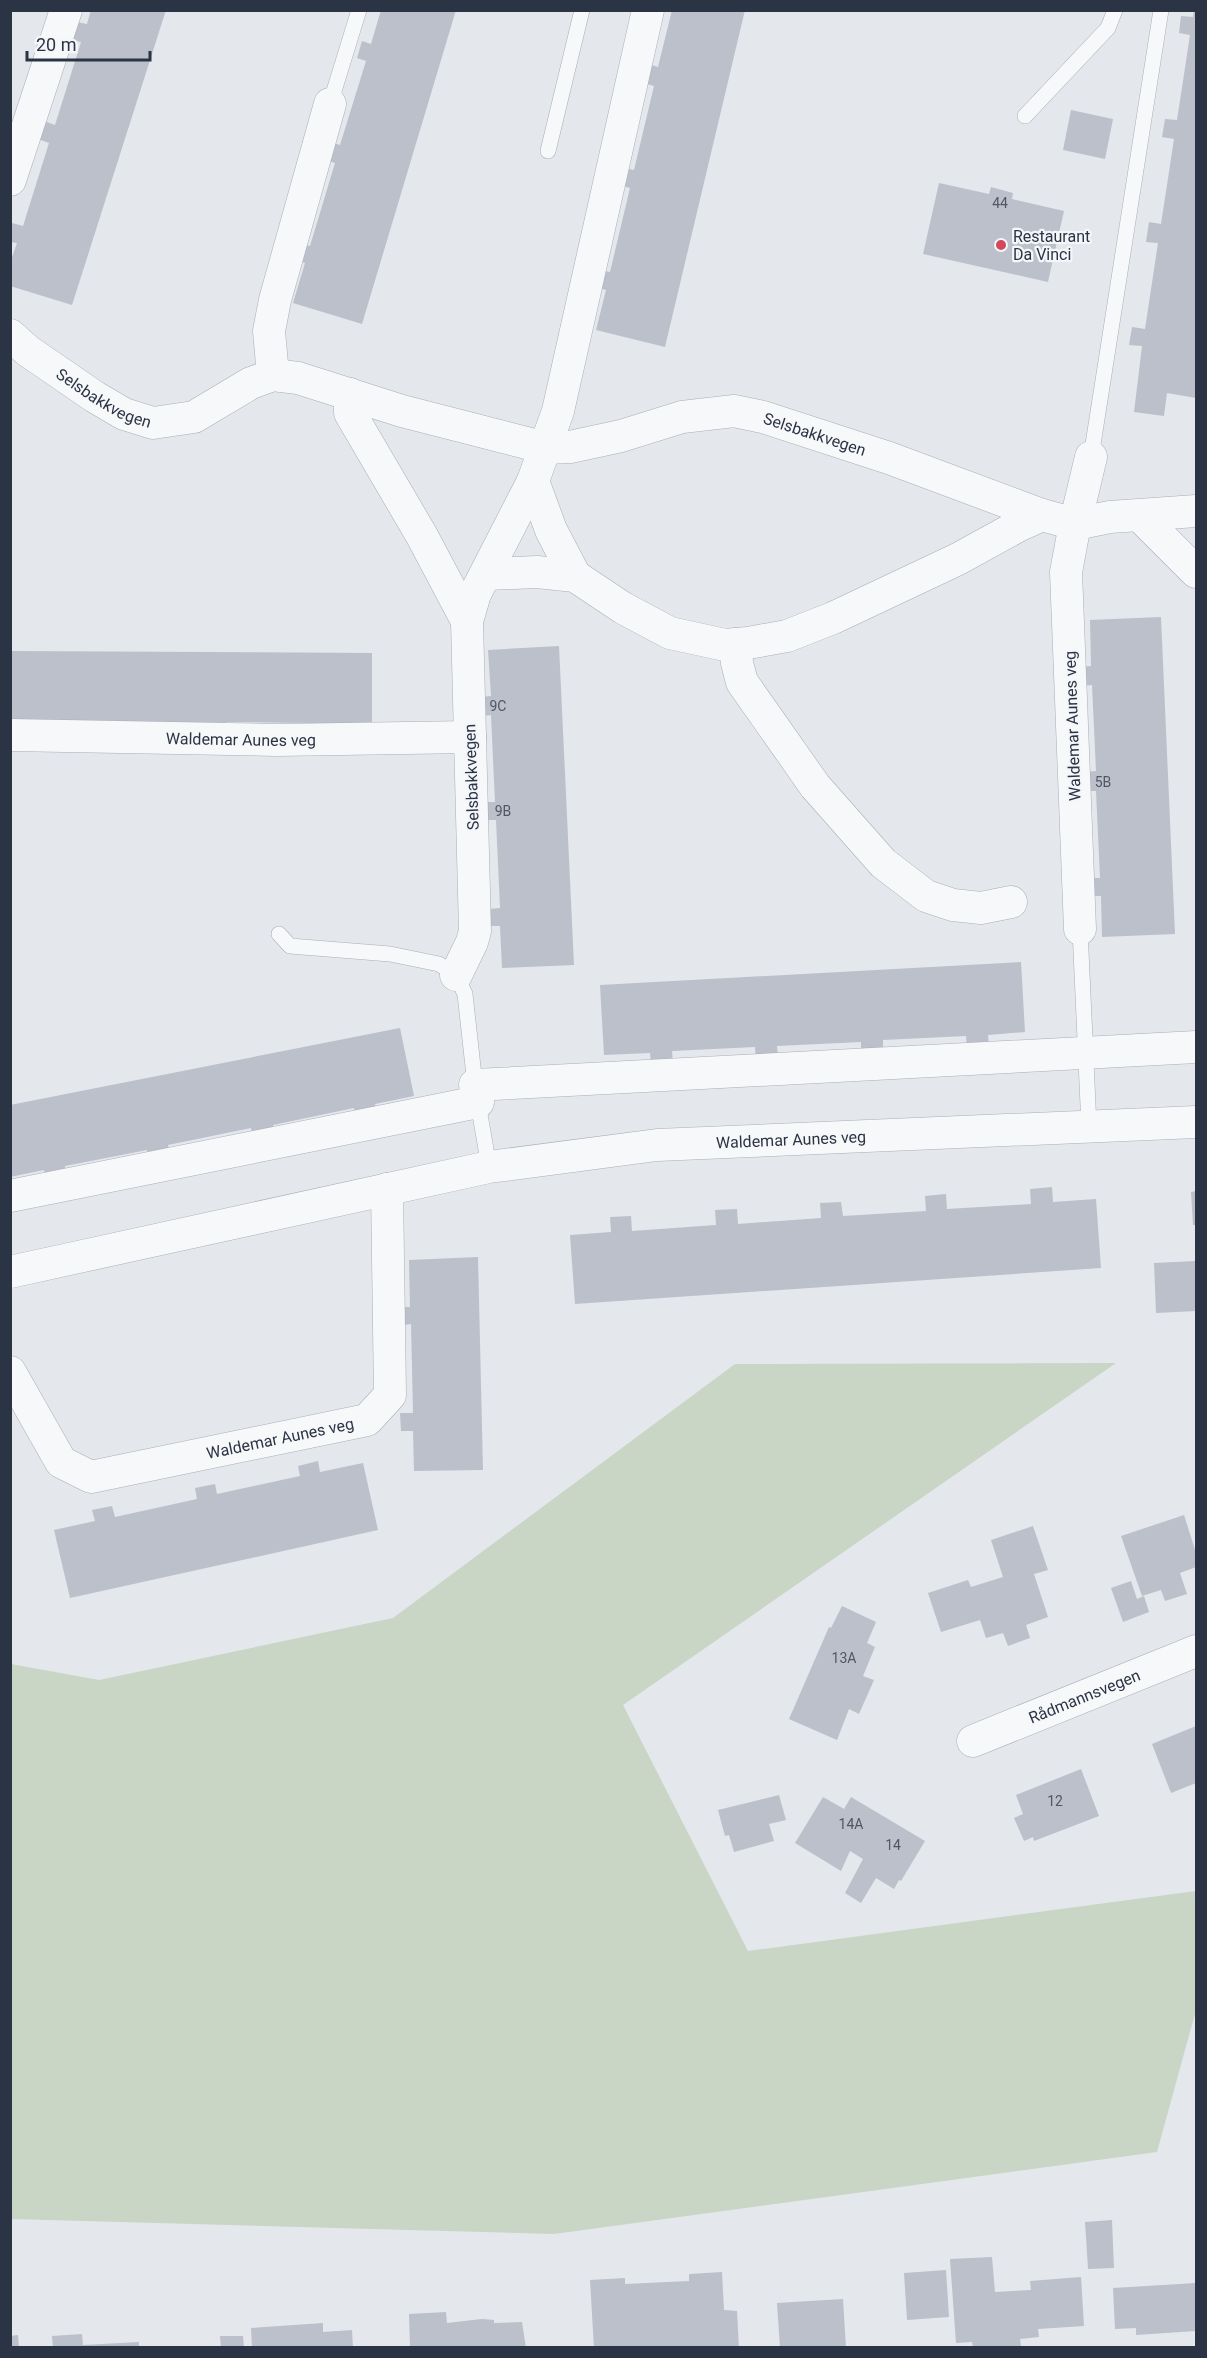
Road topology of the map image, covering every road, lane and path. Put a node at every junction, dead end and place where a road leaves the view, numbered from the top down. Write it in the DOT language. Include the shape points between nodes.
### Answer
graph roads {
  1 [pos="66,10"];
  2 [pos="359,10"];
  3 [pos="582,10"];
  4 [pos="648,10"];
  5 [pos="1115,10"];
  6 [pos="1161,10"];
  7 [pos="330,104"];
  8 [pos="1025,116"];
  9 [pos="548,151"];
  10 [pos="10,180"];
  11 [pos="10,335"];
  12 [pos="273,375"];
  13 [pos="350,394"];
  14 [pos="546,448"];
  15 [pos="1091,457"];
  16 [pos="533,481"];
  17 [pos="1197,511"];
  18 [pos="1042,515"];
  19 [pos="1140,517"];
  20 [pos="1075,524"];
  21 [pos="1197,572"];
  22 [pos="487,574"];
  23 [pos="575,576"];
  24 [pos="467,621"];
  25 [pos="736,644"];
  26 [pos="10,735"];
  27 [pos="470,737"];
  28 [pos="1011,902"];
  29 [pos="1080,929"];
  30 [pos="279,934"];
  31 [pos="456,975"];
  32 [pos="1197,1047"];
  33 [pos="1086,1053"];
  34 [pos="476,1093"];
  35 [pos="1197,1122"];
  36 [pos="1089,1127"];
  37 [pos="489,1167"];
  38 [pos="387,1189"];
  39 [pos="10,1196"];
  40 [pos="10,1272"];
  41 [pos="10,1372"];
  42 [pos="1197,1651"];
  43 [pos="973,1741"];
  1 -- 10 [label="street"];
  2 -- 7 [label="lane"];
  3 -- 9 [label="lane"];
  4 -- 14 [label="street, Selsbakkvegen" via="558,411"];
  5 -- 8 [label="lane" via="1108,28"];
  6 -- 15 [label="lane"];
  7 -- 12 [label="street" via="275,300 269,331"];
  11 -- 12 [label="street, Selsbakkvegen" via="95,397 124,414 153,423 194,417 250,383"];
  12 -- 13 [label="street, Selsbakkvegen" via="298,378"];
  13 -- 14 [label="street, Selsbakkvegen"];
  13 -- 24 [label="street" via="350,413"];
  14 -- 16 [label="street, Selsbakkvegen"];
  14 -- 18 [label="street, Selsbakkvegen" via="621,436 682,417 734,411 879,455"];
  15 -- 20 [label="street"];
  16 -- 22 [label="street, Selsbakkvegen"];
  16 -- 23 [label="street" via="551,530"];
  17 -- 19 [label="street, Selsbakkvegen"];
  18 -- 20 [label="street, Selsbakkvegen"];
  18 -- 25 [label="street" via="833,618 787,636"];
  19 -- 20 [label="street, Selsbakkvegen" via="1110,517"];
  19 -- 21 [label="street"];
  20 -- 29 [label="street, Waldemar Aunes veg" via="1066,572"];
  22 -- 23 [label="street" via="537,572"];
  22 -- 24 [label="street, Selsbakkvegen" via="475,594"];
  23 -- 25 [label="street" via="622,609 670,633"];
  24 -- 27 [label="street, Selsbakkvegen"];
  25 -- 28 [label="street" via="742,682 815,786 883,863 927,896 953,905 981,908"];
  26 -- 27 [label="street, Waldemar Aunes veg" via="277,740"];
  27 -- 31 [label="street, Selsbakkvegen" via="475,931"];
  29 -- 33 [label="lane"];
  30 -- 31 [label="lane" via="290,946 390,954 439,964"];
  31 -- 34 [label="lane" via="465,994"];
  32 -- 33 [label="street"];
  33 -- 34 [label="street"];
  33 -- 36 [label="lane"];
  34 -- 37 [label="lane"];
  34 -- 39 [label="street"];
  35 -- 36 [label="street, Waldemar Aunes veg"];
  36 -- 37 [label="street, Waldemar Aunes veg" via="657,1145"];
  37 -- 38 [label="street, Waldemar Aunes veg"];
  38 -- 40 [label="street, Waldemar Aunes veg"];
  38 -- 41 [label="street, Waldemar Aunes veg" via="390,1395 367,1420 92,1478 62,1462"];
  42 -- 43 [label="street, Rådmannsvegen"];
}
